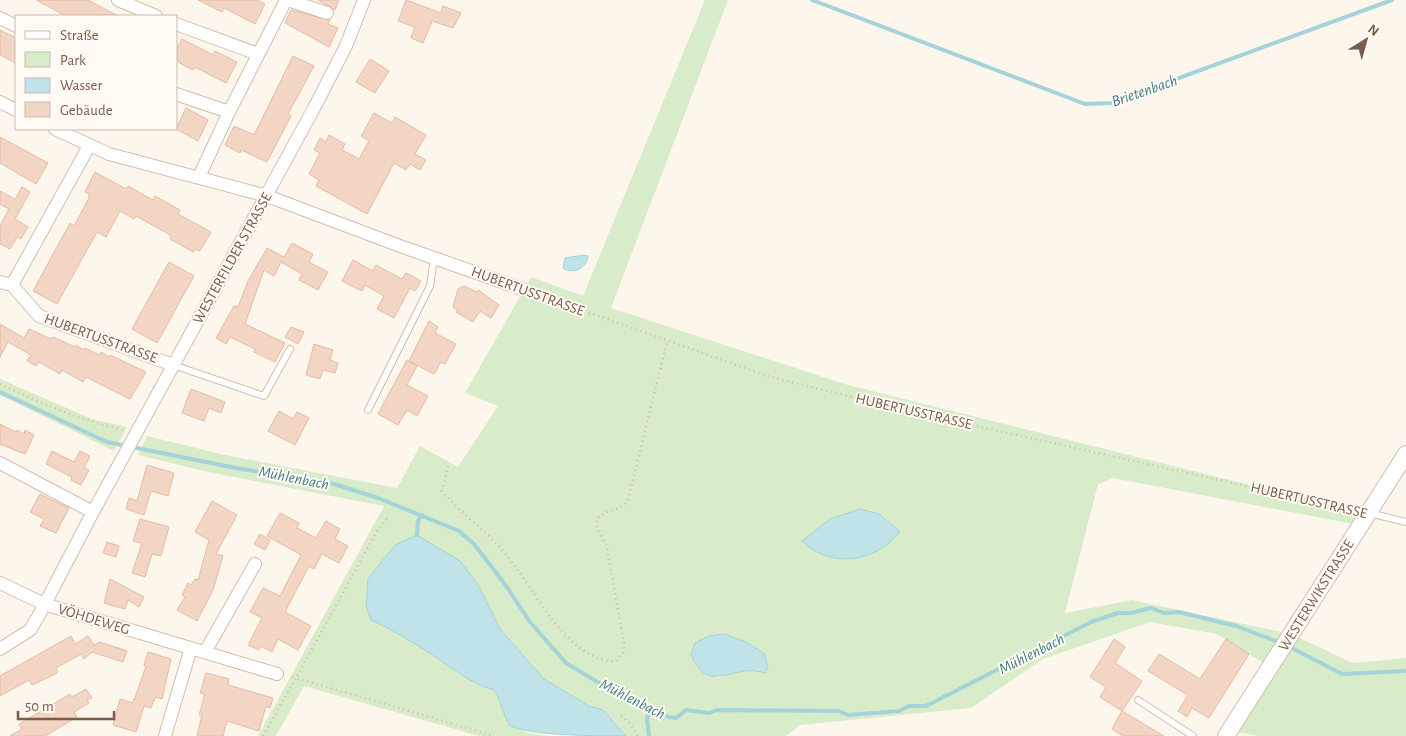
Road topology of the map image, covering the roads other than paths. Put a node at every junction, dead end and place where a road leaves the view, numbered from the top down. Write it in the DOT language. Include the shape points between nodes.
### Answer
graph roads {
  1 [pos="118,0"];
  2 [pos="287,0"];
  3 [pos="364,0"];
  4 [pos="327,13"];
  5 [pos="154,15"];
  6 [pos="0,18"];
  7 [pos="178,25"];
  8 [pos="15,26"];
  9 [pos="258,54"];
  10 [pos="178,95"];
  11 [pos="0,102"];
  12 [pos="15,110"];
  13 [pos="229,112"];
  14 [pos="57,130"];
  15 [pos="89,146"];
  16 [pos="199,177"];
  17 [pos="267,196"];
  18 [pos="434,258"];
  19 [pos="6,283"];
  20 [pos="525,290"];
  21 [pos="290,349"];
  22 [pos="173,365"];
  23 [pos="368,410"];
  24 [pos="1406,454"];
  25 [pos="0,463"];
  26 [pos="93,512"];
  27 [pos="1368,513"];
  28 [pos="1406,522"];
  29 [pos="255,564"];
  30 [pos="0,583"];
  31 [pos="44,604"];
  32 [pos="191,648"];
  33 [pos="0,649"];
  34 [pos="205,652"];
  35 [pos="277,674"];
  36 [pos="1138,700"];
  37 [pos="165,736"];
  38 [pos="1193,736"];
  39 [pos="1226,736"];
  1 -- 5 [label="street"];
  2 -- 4 [label="street"];
  2 -- 9 [label="street"];
  3 -- 17 [label="street, WESTERFILDER STRASSE" via="346,46"];
  6 -- 8 [label="street"];
  7 -- 9 [label="street"];
  9 -- 13 [label="street"];
  10 -- 13 [label="street"];
  11 -- 12 [label="street"];
  13 -- 16 [label="street"];
  14 -- 15 [label="street, HUBERTUSSTRASSE"];
  15 -- 16 [label="street, HUBERTUSSTRASSE"];
  15 -- 19 [label="street, HUBERTUSSTRASSE"];
  16 -- 17 [label="street, HUBERTUSSTRASSE"];
  17 -- 18 [label="street, HUBERTUSSTRASSE"];
  17 -- 22 [label="street, WESTERFILDER STRASSE"];
  18 -- 20 [label="street, HUBERTUSSTRASSE"];
  18 -- 23 [label="lane" via="430,286"];
  19 -- 22 [label="street, HUBERTUSSTRASSE" via="39,316"];
  21 -- 22 [label="lane" via="264,396"];
  22 -- 26 [label="street, WESTERFILDER STRASSE"];
  24 -- 27 [label="street, WESTERWIKSTRASSE"];
  25 -- 26 [label="street"];
  26 -- 31 [label="street, WESTERFILDER STRASSE"];
  27 -- 28 [label="lane, HUBERTUSSTRASSE"];
  27 -- 39 [label="street, WESTERWIKSTRASSE"];
  29 -- 34 [label="street"];
  30 -- 31 [label="street, VÖHDEWEG"];
  31 -- 32 [label="street, VÖHDEWEG"];
  31 -- 33 [label="street, WESTERFILDER STRASSE" via="30,630"];
  32 -- 34 [label="street, VÖHDEWEG"];
  32 -- 37 [label="street"];
  34 -- 35 [label="street, VÖHDEWEG"];
  36 -- 38 [label="lane"];
}
